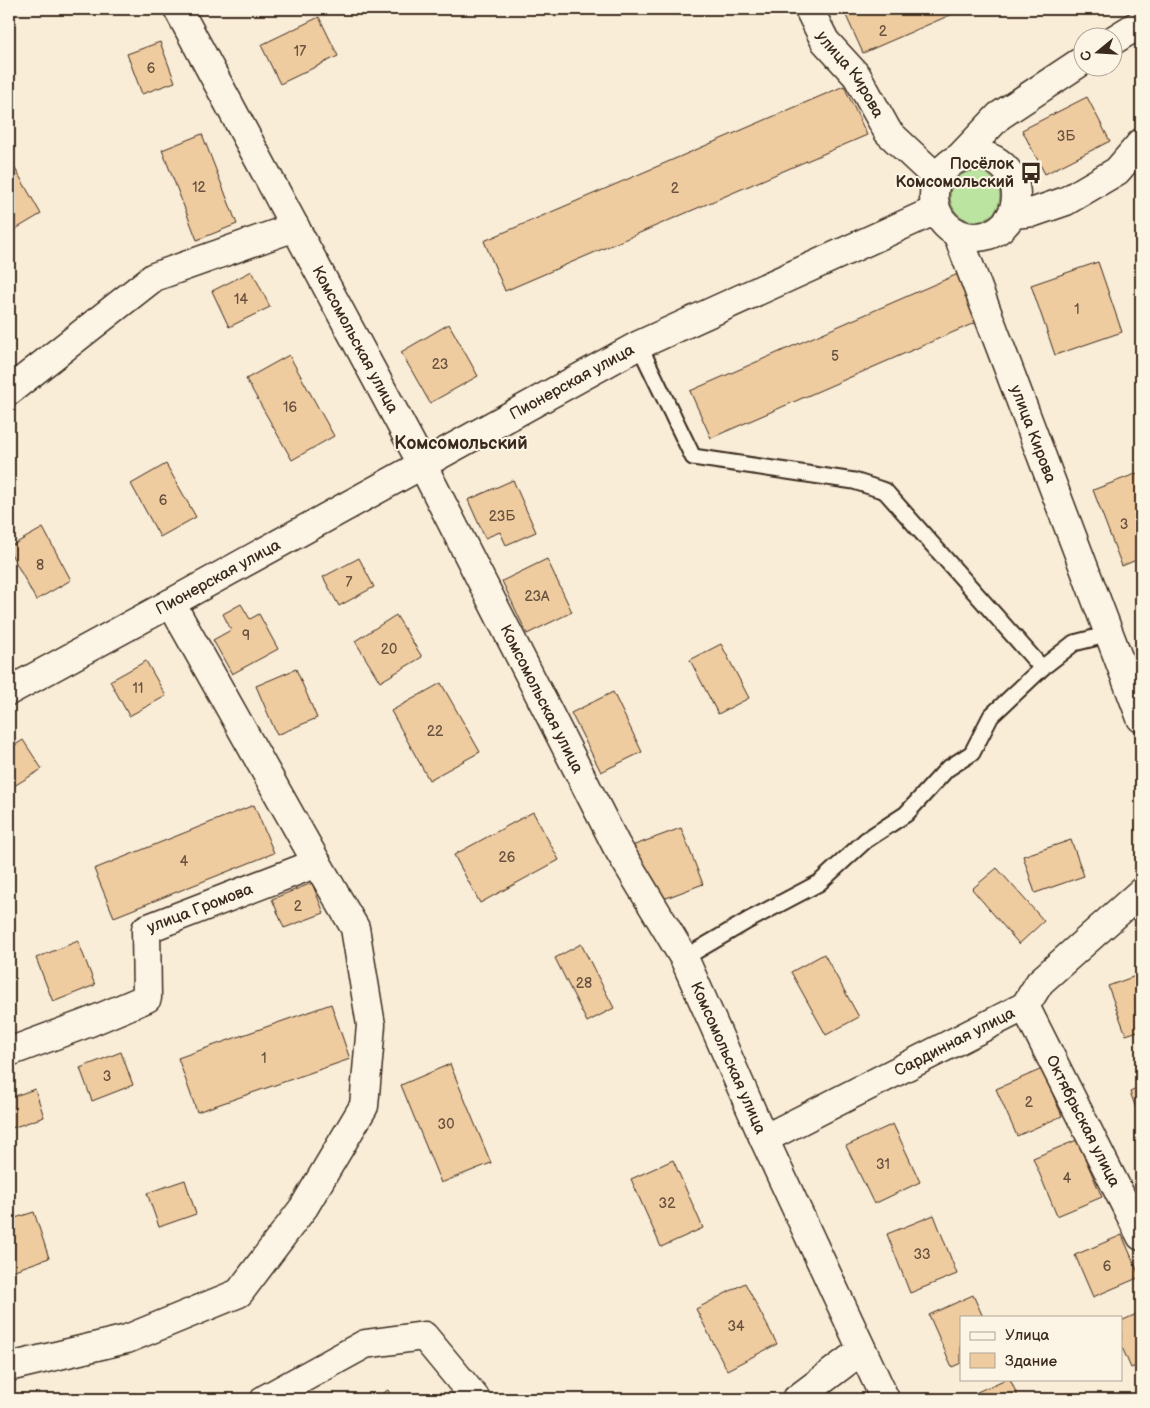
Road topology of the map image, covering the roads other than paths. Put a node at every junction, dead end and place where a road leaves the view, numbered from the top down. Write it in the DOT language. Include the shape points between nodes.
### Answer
graph roads {
  1 [pos="178,9"];
  2 [pos="808,9"];
  3 [pos="1141,22"];
  4 [pos="1122,34"];
  5 [pos="1072,68"];
  6 [pos="1141,143"];
  7 [pos="961,156"];
  8 [pos="937,178"];
  9 [pos="936,210"];
  10 [pos="1013,214"];
  11 [pos="295,227"];
  12 [pos="957,233"];
  13 [pos="639,345"];
  14 [pos="9,391"];
  15 [pos="422,464"];
  16 [pos="171,603"];
  17 [pos="1110,634"];
  18 [pos="1042,668"];
  19 [pos="1141,682"];
  20 [pos="9,691"];
  21 [pos="1141,718"];
  22 [pos="317,864"];
  23 [pos="1141,892"];
  24 [pos="684,958"];
  25 [pos="1025,1006"];
  26 [pos="9,1052"];
  27 [pos="764,1140"];
  28 [pos="1141,1236"];
  29 [pos="862,1350"];
  30 [pos="9,1367"];
  31 [pos="265,1399"];
  32 [pos="476,1399"];
  33 [pos="797,1399"];
  34 [pos="884,1399"];
  1 -- 11 [label="street, Комсомольская улица"];
  2 -- 8 [label="street, улица Кирова" via="825,41 857,76 888,132"];
  3 -- 4 [label="street"];
  5 -- 7 [label="street" via="999,116"];
  6 -- 10 [label="street" via="1117,171 1066,202 1034,212"];
  7 -- 8 [label="street" via="947,165"];
  7 -- 10 [label="street" via="977,154 993,158 1006,168 1015,182 1017,198"];
  8 -- 9 [label="street" via="933,193"];
  9 -- 12 [label="street" via="944,224"];
  9 -- 13 [label="street, Пионерская улица"];
  10 -- 12 [label="street" via="989,235 973,238"];
  11 -- 14 [label="street" via="154,277"];
  11 -- 15 [label="street, Комсомольская улица"];
  12 -- 17 [label="street, улица Кирова"];
  13 -- 15 [label="street, Пионерская улица"];
  13 -- 18 [label="lane" via="693,457 854,480 885,491"];
  15 -- 16 [label="street, Пионерская улица"];
  15 -- 24 [label="street, Комсомольская улица" via="616,845"];
  16 -- 20 [label="street, Пионерская улица"];
  16 -- 22 [label="street"];
  17 -- 18 [label="lane" via="1074,644"];
  17 -- 19 [label="street" via="1138,682"];
  17 -- 21 [label="street"];
  18 -- 24 [label="lane" via="990,716 972,753 947,769 906,814 866,840 819,883"];
  22 -- 26 [label="street, улица Громова" via="146,929 147,998"];
  22 -- 30 [label="street" via="355,928 371,1025 364,1106 304,1207 239,1293 127,1339"];
  23 -- 25 [label="street, Сардинная улица" via="1040,982"];
  24 -- 27 [label="street, Комсомольская улица"];
  25 -- 27 [label="street, Сардинная улица"];
  25 -- 28 [label="street, Октябрьская улица"];
  27 -- 29 [label="street, Комсомольская улица"];
  29 -- 33 [label="street"];
  29 -- 34 [label="street, Комсомольская улица"];
  31 -- 32 [label="street" via="365,1344 424,1336"];
}
